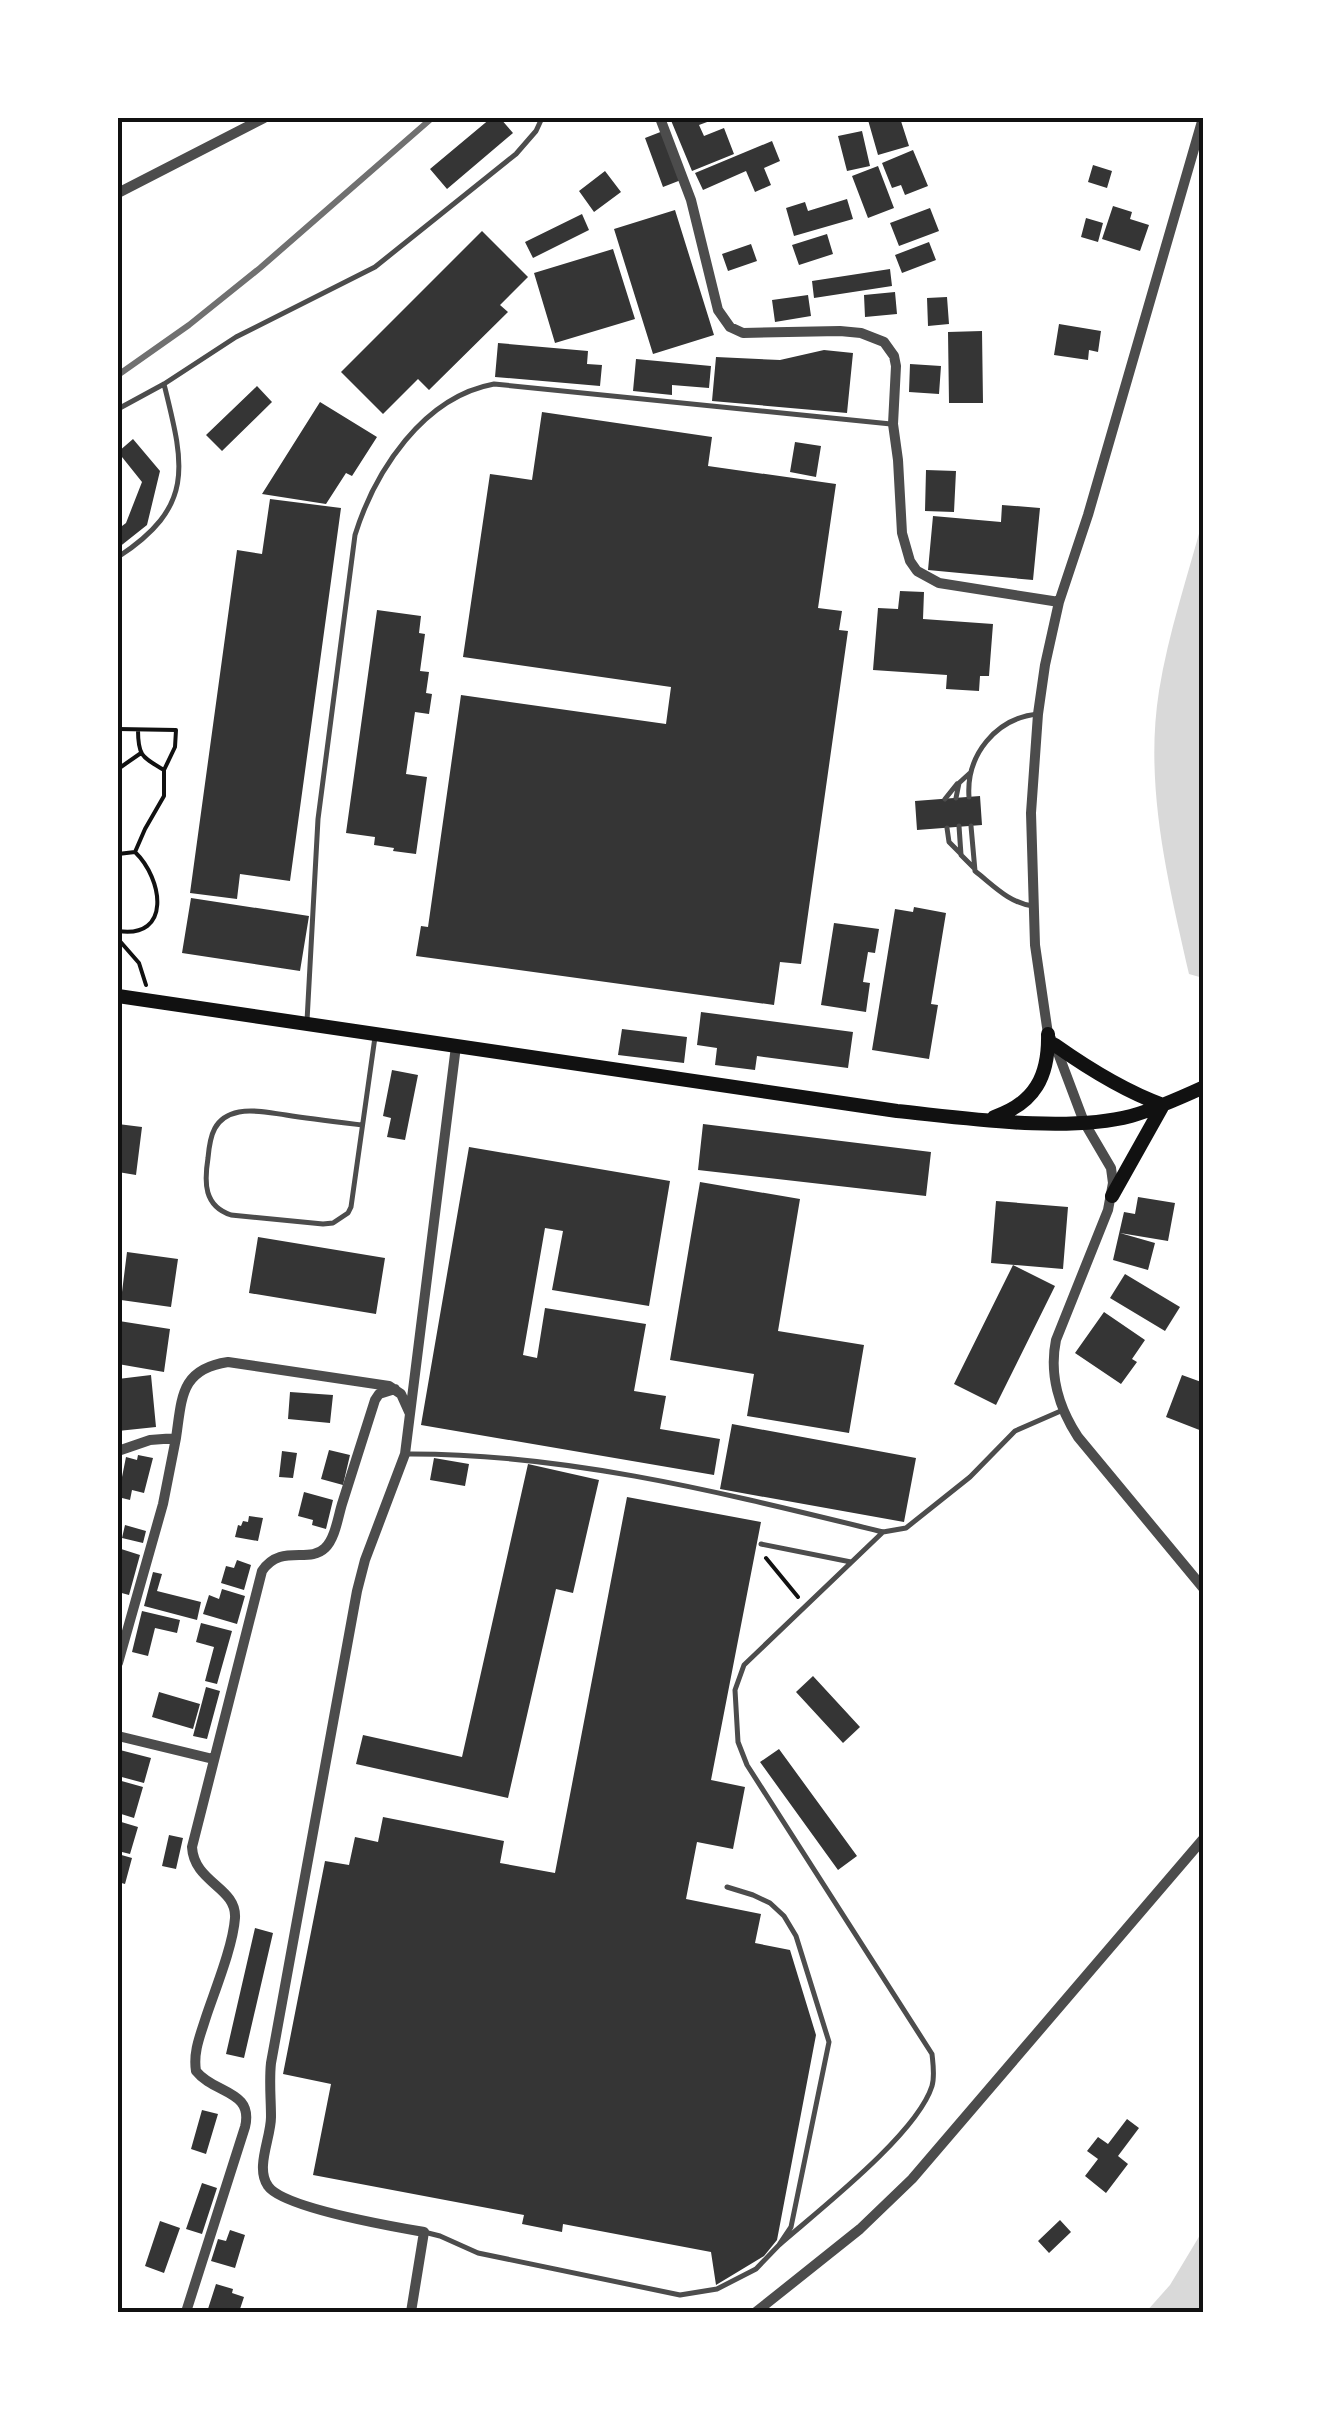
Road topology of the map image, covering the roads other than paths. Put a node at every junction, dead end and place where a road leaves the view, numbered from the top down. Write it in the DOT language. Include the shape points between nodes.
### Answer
graph roads {
  1 [pos="264,118"];
  2 [pos="542,118"];
  3 [pos="660,118"];
  4 [pos="1203,118"];
  5 [pos="248,121"];
  6 [pos="118,193"];
  7 [pos="164,384"];
  8 [pos="118,409"];
  9 [pos="893,424"];
  10 [pos="118,557"];
  11 [pos="1059,602"];
  12 [pos="1038,714"];
  13 [pos="972,771"];
  14 [pos="959,782"];
  15 [pos="970,797"];
  16 [pos="956,798"];
  17 [pos="945,799"];
  18 [pos="958,826"];
  19 [pos="972,826"];
  20 [pos="947,828"];
  21 [pos="961,855"];
  22 [pos="975,871"];
  23 [pos="1033,906"];
  24 [pos="118,996"];
  25 [pos="306,1024"];
  26 [pos="376,1034"];
  27 [pos="1052,1040"];
  28 [pos="456,1046"];
  29 [pos="1204,1087"];
  30 [pos="1167,1103"];
  31 [pos="988,1119"];
  32 [pos="1084,1122"];
  33 [pos="362,1125"];
  34 [pos="1112,1196"];
  35 [pos="395,1389"];
  36 [pos="1064,1410"];
  37 [pos="411,1419"];
  38 [pos="176,1438"];
  39 [pos="118,1451"];
  40 [pos="405,1454"];
  41 [pos="883,1532"];
  42 [pos="761,1544"];
  43 [pos="851,1562"];
  44 [pos="1204,1588"];
  45 [pos="118,1663"];
  46 [pos="118,1736"];
  47 [pos="213,1758"];
  48 [pos="1204,1838"];
  49 [pos="727,1886"];
  50 [pos="424,2232"];
  51 [pos="779,2246"];
  52 [pos="186,2312"];
  53 [pos="411,2312"];
  54 [pos="756,2312"];
  1 -- 5 [label="street"];
  2 -- 7 [label="lane" via="516,154 375,267 236,338"];
  3 -- 9 [label="street" via="691,200 718,310 730,327 852,332 884,342 896,366"];
  4 -- 11 [label="street"];
  5 -- 6 [label="street"];
  7 -- 8 [label="lane"];
  7 -- 10 [label="lane" via="178,450 176,494 150,534"];
  9 -- 11 [label="street" via="902,533 918,571 939,583"];
  9 -- 25 [label="lane" via="494,384 455,398 396,450 364,506 356,535 318,819"];
  11 -- 12 [label="street"];
  12 -- 13 [label="lane" via="1018,716 994,734"];
  12 -- 23 [label="street"];
  13 -- 14 [label="lane"];
  13 -- 15 [label="lane"];
  14 -- 16 [label="lane"];
  14 -- 17 [label="lane"];
  18 -- 21 [label="lane"];
  19 -- 22 [label="lane"];
  20 -- 21 [label="lane"];
  21 -- 22 [label="lane"];
  22 -- 23 [label="lane" via="1006,896"];
  23 -- 27 [label="street"];
  24 -- 25 [label="main road"];
  25 -- 26 [label="main road"];
  26 -- 28 [label="main road"];
  26 -- 33 [label="lane"];
  27 -- 30 [label="main road" via="1107,1080"];
  27 -- 31 [label="main road" via="1038,1086 1022,1103"];
  27 -- 32 [label="street"];
  28 -- 31 [label="main road"];
  28 -- 37 [label="street"];
  29 -- 30 [label="main road"];
  30 -- 32 [label="main road"];
  30 -- 34 [label="main road"];
  31 -- 32 [label="main road"];
  32 -- 34 [label="street" via="1111,1168"];
  33 -- 33 [label="lane" via="350,1207 333,1222 231,1215 206,1191 210,1136 233,1114"];
  34 -- 36 [label="street" via="1056,1340 1053,1368"];
  35 -- 37 [label="street"];
  35 -- 38 [label="street" via="218,1363 186,1385"];
  35 -- 47 [label="street" via="375,1400 326,1548 279,1556 262,1571"];
  36 -- 41 [label="lane" via="1015,1431 906,1528"];
  36 -- 44 [label="street" via="1090,1452"];
  37 -- 40 [label="street"];
  38 -- 39 [label="street"];
  38 -- 45 [label="street"];
  40 -- 41 [label="lane" via="464,1453 649,1478"];
  40 -- 50 [label="street" via="357,1591 271,2062 264,2175 268,2188 291,2200"];
  41 -- 43 [label="lane"];
  42 -- 43 [label="lane"];
  43 -- 51 [label="lane" via="744,1664 735,1690 738,1742 932,2054 934,2082 924,2106 881,2154"];
  46 -- 47 [label="street"];
  47 -- 52 [label="street" via="192,1859 232,1902 235,1921 194,2062 200,2077 240,2100 247,2112"];
  48 -- 54 [label="street" via="912,2179"];
  49 -- 51 [label="lane" via="784,1916 829,2042 791,2227"];
  50 -- 51 [label="lane" via="478,2253 680,2295 716,2289 756,2269"];
  50 -- 53 [label="street"];
}
